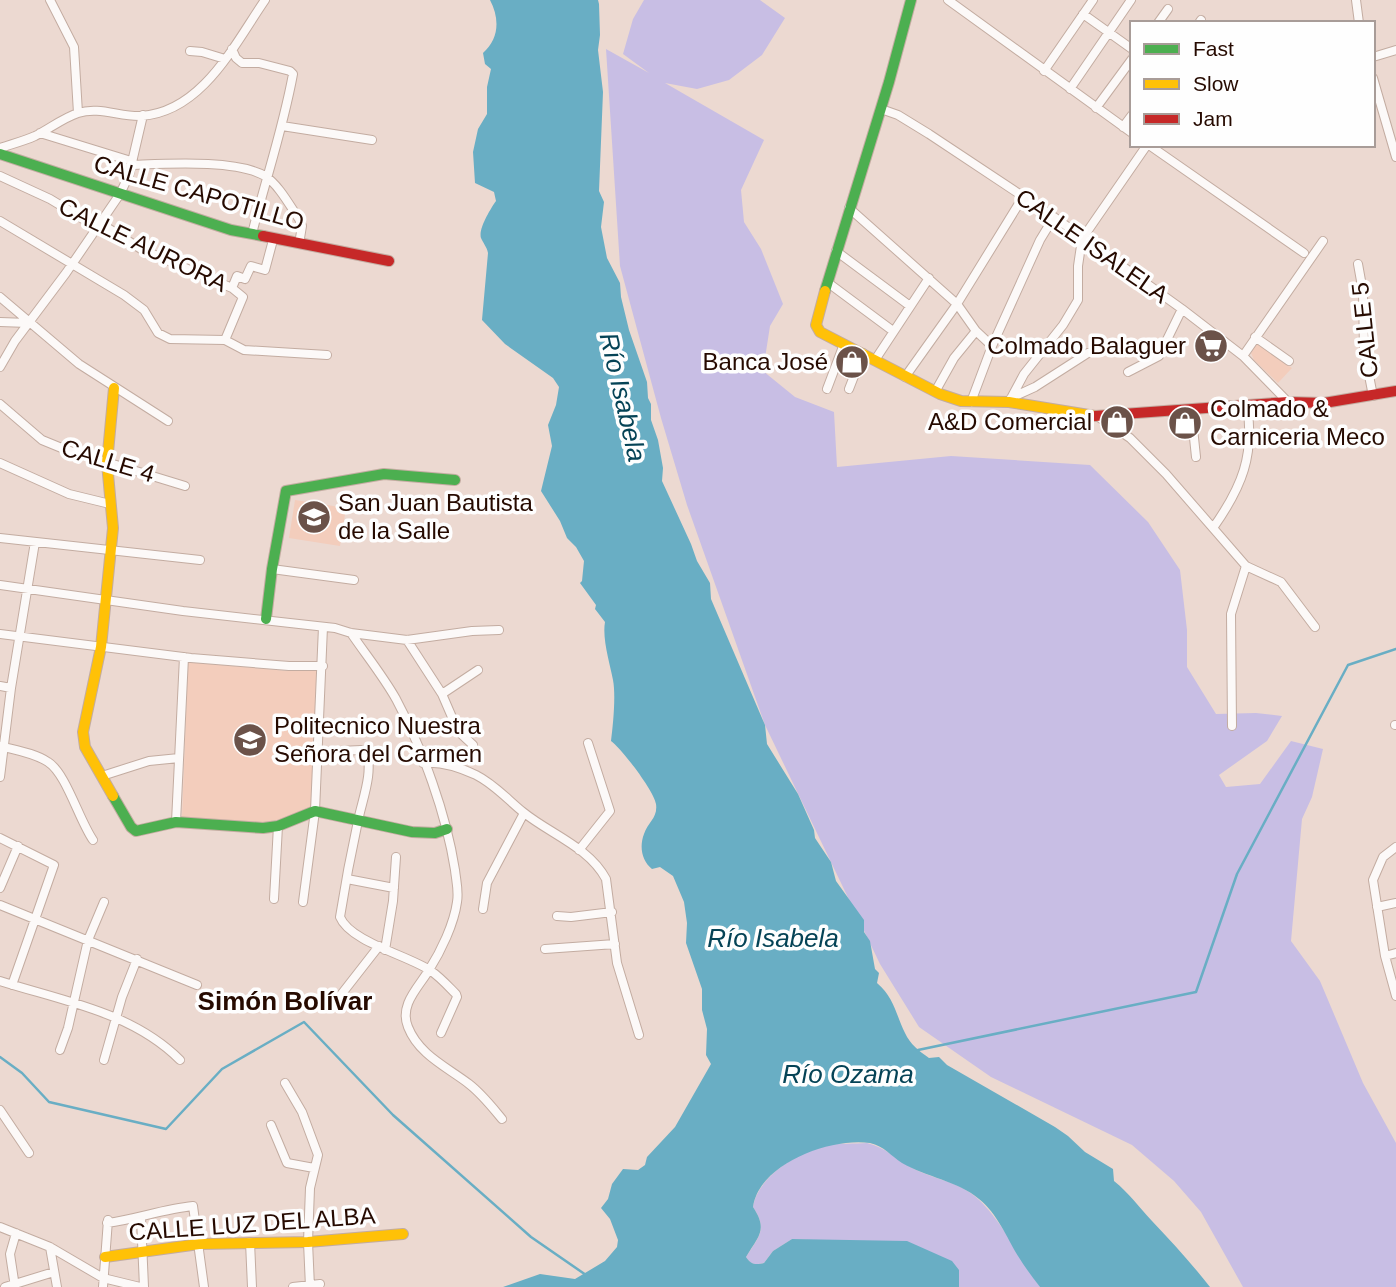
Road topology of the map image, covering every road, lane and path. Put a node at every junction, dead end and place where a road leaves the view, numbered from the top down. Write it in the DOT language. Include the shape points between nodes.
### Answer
graph roads {
  1 [pos="50,0"];
  2 [pos="265,0"];
  3 [pos="911,0"];
  4 [pos="948,0"];
  5 [pos="1093,0"];
  6 [pos="1131,0"];
  7 [pos="1356,0"];
  8 [pos="1168,9"];
  9 [pos="1083,14"];
  10 [pos="1159,21"];
  11 [pos="1359,21"];
  12 [pos="1109,33"];
  13 [pos="1130,48"];
  14 [pos="232,49"];
  15 [pos="1396,50"];
  16 [pos="190,51"];
  17 [pos="1375,56"];
  18 [pos="225,59"];
  19 [pos="1130,62"];
  20 [pos="1044,72"];
  21 [pos="1375,85"];
  22 [pos="1070,89"];
  23 [pos="1096,108"];
  24 [pos="881,109"];
  25 [pos="78,113"];
  26 [pos="143,116"];
  27 [pos="1130,118"];
  28 [pos="282,125"];
  29 [pos="1123,127"];
  30 [pos="1130,132"];
  31 [pos="40,134"];
  32 [pos="372,140"];
  33 [pos="1147,147"];
  34 [pos="1151,147"];
  35 [pos="0,148"];
  36 [pos="0,154"];
  37 [pos="1396,157"];
  38 [pos="131,163"];
  39 [pos="0,176"];
  40 [pos="266,177"];
  41 [pos="120,194"];
  42 [pos="1023,197"];
  43 [pos="849,208"];
  44 [pos="1054,217"];
  45 [pos="0,221"];
  46 [pos="98,228"];
  47 [pos="252,234"];
  48 [pos="1083,239"];
  49 [pos="273,240"];
  50 [pos="1323,241"];
  51 [pos="299,244"];
  52 [pos="836,251"];
  53 [pos="1304,253"];
  54 [pos="389,261"];
  55 [pos="1358,264"];
  56 [pos="72,265"];
  57 [pos="929,278"];
  58 [pos="827,282"];
  59 [pos="232,288"];
  60 [pos="0,297"];
  61 [pos="957,304"];
  62 [pos="910,306"];
  63 [pos="1182,309"];
  64 [pos="0,322"];
  65 [pos="28,323"];
  66 [pos="893,331"];
  67 [pos="976,331"];
  68 [pos="1255,337"];
  69 [pos="225,340"];
  70 [pos="844,344"];
  71 [pos="992,346"];
  72 [pos="863,353"];
  73 [pos="1088,353"];
  74 [pos="327,355"];
  75 [pos="1243,356"];
  76 [pos="875,360"];
  77 [pos="1289,361"];
  78 [pos="0,366"];
  79 [pos="1128,372"];
  80 [pos="905,376"];
  81 [pos="114,388"];
  82 [pos="827,389"];
  83 [pos="849,389"];
  84 [pos="1396,391"];
  85 [pos="935,392"];
  86 [pos="1373,396"];
  87 [pos="1010,400"];
  88 [pos="971,402"];
  89 [pos="1288,402"];
  90 [pos="0,404"];
  91 [pos="1247,405"];
  92 [pos="1191,409"];
  93 [pos="1097,416"];
  94 [pos="168,421"];
  95 [pos="1196,457"];
  96 [pos="0,463"];
  97 [pos="107,463"];
  98 [pos="455,480"];
  99 [pos="185,486"];
  100 [pos="110,505"];
  101 [pos="1213,528"];
  102 [pos="0,538"];
  103 [pos="35,542"];
  104 [pos="110,550"];
  105 [pos="200,560"];
  106 [pos="1246,566"];
  107 [pos="272,569"];
  108 [pos="354,580"];
  109 [pos="0,585"];
  110 [pos="26,587"];
  111 [pos="105,600"];
  112 [pos="266,619"];
  113 [pos="323,627"];
  114 [pos="1315,628"];
  115 [pos="499,631"];
  116 [pos="351,633"];
  117 [pos="0,634"];
  118 [pos="19,638"];
  119 [pos="407,640"];
  120 [pos="100,647"];
  121 [pos="184,657"];
  122 [pos="323,666"];
  123 [pos="478,670"];
  124 [pos="0,686"];
  125 [pos="11,688"];
  126 [pos="442,694"];
  127 [pos="1231,726"];
  128 [pos="588,743"];
  129 [pos="473,745"];
  130 [pos="2,747"];
  131 [pos="318,752"];
  132 [pos="179,758"];
  133 [pos="424,763"];
  134 [pos="102,776"];
  135 [pos="0,777"];
  136 [pos="315,811"];
  137 [pos="524,813"];
  138 [pos="358,821"];
  139 [pos="176,822"];
  140 [pos="278,826"];
  141 [pos="447,829"];
  142 [pos="0,838"];
  143 [pos="93,840"];
  144 [pos="18,846"];
  145 [pos="1396,847"];
  146 [pos="579,850"];
  147 [pos="396,857"];
  148 [pos="347,879"];
  149 [pos="0,888"];
  150 [pos="394,888"];
  151 [pos="274,899"];
  152 [pos="104,902"];
  153 [pos="303,902"];
  154 [pos="1396,903"];
  155 [pos="0,905"];
  156 [pos="1377,907"];
  157 [pos="483,909"];
  158 [pos="612,912"];
  159 [pos="557,916"];
  160 [pos="34,920"];
  161 [pos="88,940"];
  162 [pos="615,944"];
  163 [pos="382,948"];
  164 [pos="545,949"];
  165 [pos="1396,953"];
  166 [pos="1385,956"];
  167 [pos="136,959"];
  168 [pos="430,970"];
  169 [pos="0,981"];
  170 [pos="12,985"];
  171 [pos="197,985"];
  172 [pos="340,996"];
  173 [pos="1396,996"];
  174 [pos="74,1003"];
  175 [pos="117,1018"];
  176 [pos="441,1033"];
  177 [pos="639,1035"];
  178 [pos="60,1050"];
  179 [pos="104,1060"];
  180 [pos="180,1060"];
  181 [pos="285,1083"];
  182 [pos="0,1111"];
  183 [pos="502,1119"];
  184 [pos="271,1125"];
  185 [pos="29,1153"];
  186 [pos="314,1168"];
  187 [pos="141,1218"];
  188 [pos="0,1227"];
  189 [pos="16,1233"];
  190 [pos="403,1234"];
  191 [pos="250,1242"];
  192 [pos="308,1242"];
  193 [pos="199,1244"];
  194 [pos="50,1247"];
  195 [pos="144,1251"];
  196 [pos="105,1257"];
  197 [pos="54,1272"];
  198 [pos="103,1282"];
  199 [pos="320,1284"];
  200 [pos="15,1285"];
  201 [pos="310,1286"];
  202 [pos="5,1287"];
  203 [pos="57,1287"];
  204 [pos="142,1287"];
  205 [pos="204,1287"];
  206 [pos="251,1287"];
  207 [pos="293,1287"];
  1 -- 25 [label="street" via="74,47"];
  2 -- 14 [label="street"];
  3 -- 24 [label="street"];
  4 -- 20 [label="street"];
  5 -- 9 [label="street"];
  6 -- 12 [label="street"];
  7 -- 11 [label="street"];
  8 -- 10 [label="street"];
  9 -- 12 [label="street"];
  9 -- 20 [label="street"];
  12 -- 13 [label="street"];
  12 -- 22 [label="street"];
  14 -- 18 [label="street"];
  14 -- 28 [label="street" via="242,63 292,72"];
  15 -- 17 [label="street"];
  16 -- 18 [label="street"];
  18 -- 26 [label="street" via="183,103"];
  19 -- 23 [label="street"];
  20 -- 22 [label="street"];
  21 -- 37 [label="street"];
  22 -- 23 [label="street"];
  23 -- 29 [label="street"];
  24 -- 42 [label="street, CALLE ISALELA" via="929,134"];
  24 -- 43 [label="street"];
  25 -- 26 [label="street"];
  25 -- 31 [label="street"];
  26 -- 38 [label="street"];
  27 -- 29 [label="street"];
  28 -- 32 [label="street"];
  28 -- 40 [label="street"];
  29 -- 30 [label="street"];
  31 -- 35 [label="street"];
  31 -- 38 [label="street"];
  33 -- 48 [label="street"];
  34 -- 53 [label="street"];
  36 -- 41 [label="street, CALLE CAPOTILLO"];
  38 -- 40 [label="street" via="200,163"];
  38 -- 41 [label="street"];
  39 -- 46 [label="street, CALLE AURORA" via="51,199"];
  40 -- 47 [label="street"];
  40 -- 51 [label="street" via="299,219"];
  41 -- 46 [label="street"];
  41 -- 47 [label="street, CALLE CAPOTILLO"];
  42 -- 44 [label="street, CALLE ISALELA"];
  42 -- 61 [label="street"];
  43 -- 52 [label="street"];
  43 -- 57 [label="street"];
  44 -- 48 [label="street, CALLE ISALELA"];
  44 -- 71 [label="street"];
  45 -- 56 [label="street"];
  46 -- 56 [label="street"];
  46 -- 59 [label="street, CALLE AURORA" via="108,228 141,249"];
  47 -- 49 [label="street, CALLE CAPOTILLO"];
  48 -- 63 [label="street, CALLE ISALELA"];
  48 -- 87 [label="street" via="1078,300"];
  49 -- 51 [label="street, CALLE CAPOTILLO"];
  49 -- 59 [label="street" via="265,270 251,267 245,279 237,276"];
  50 -- 68 [label="street"];
  51 -- 54 [label="street, CALLE CAPOTILLO"];
  52 -- 58 [label="street"];
  52 -- 62 [label="street"];
  55 -- 86 [label="street, CALLE 5" via="1364,351"];
  56 -- 65 [label="street"];
  56 -- 69 [label="street" via="137,304 159,333 170,339"];
  57 -- 61 [label="street"];
  57 -- 62 [label="street"];
  58 -- 66 [label="street"];
  58 -- 70 [label="street" via="816,325 820,332"];
  59 -- 69 [label="street, CALLE AURORA" via="243,297"];
  60 -- 65 [label="street"];
  61 -- 67 [label="street"];
  61 -- 80 [label="street"];
  62 -- 66 [label="street"];
  63 -- 75 [label="street, CALLE ISALELA"];
  63 -- 79 [label="street" via="1159,356"];
  64 -- 65 [label="street"];
  65 -- 78 [label="street"];
  65 -- 81 [label="street"];
  66 -- 76 [label="street"];
  67 -- 71 [label="street"];
  67 -- 85 [label="street"];
  68 -- 75 [label="street"];
  68 -- 77 [label="street"];
  69 -- 74 [label="street" via="244,350"];
  70 -- 72 [label="street"];
  70 -- 82 [label="street"];
  71 -- 88 [label="street"];
  72 -- 76 [label="street"];
  72 -- 83 [label="street"];
  73 -- 87 [label="street"];
  75 -- 89 [label="street, CALLE ISALELA"];
  76 -- 80 [label="street"];
  80 -- 85 [label="street"];
  81 -- 94 [label="street"];
  81 -- 97 [label="street"];
  84 -- 86 [label="street"];
  85 -- 88 [label="street"];
  86 -- 89 [label="street" via="1324,403"];
  87 -- 88 [label="street"];
  87 -- 93 [label="street"];
  89 -- 91 [label="street"];
  90 -- 97 [label="street, CALLE 4" via="42,440"];
  91 -- 92 [label="street"];
  91 -- 101 [label="street" via="1251,446 1244,474"];
  92 -- 93 [label="street"];
  92 -- 95 [label="street"];
  93 -- 101 [label="street" via="1130,438"];
  96 -- 100 [label="street" via="69,494"];
  97 -- 99 [label="street, CALLE 4"];
  97 -- 100 [label="street"];
  98 -- 107 [label="street" via="384,474 286,491"];
  100 -- 104 [label="street"];
  101 -- 106 [label="street"];
  102 -- 103 [label="street"];
  103 -- 104 [label="street"];
  103 -- 110 [label="street"];
  104 -- 105 [label="street"];
  104 -- 111 [label="street"];
  106 -- 114 [label="street" via="1281,582"];
  106 -- 127 [label="street" via="1231,614"];
  107 -- 108 [label="street"];
  107 -- 112 [label="street"];
  109 -- 110 [label="street"];
  110 -- 111 [label="street"];
  110 -- 118 [label="street"];
  111 -- 112 [label="street"];
  111 -- 120 [label="street"];
  112 -- 113 [label="street"];
  113 -- 116 [label="street"];
  113 -- 122 [label="street"];
  115 -- 119 [label="street"];
  116 -- 119 [label="street"];
  116 -- 133 [label="street" via="395,699"];
  117 -- 118 [label="street"];
  118 -- 120 [label="street"];
  118 -- 125 [label="street"];
  119 -- 126 [label="street"];
  120 -- 121 [label="street"];
  120 -- 134 [label="street" via="83,732 85,747"];
  121 -- 122 [label="street"];
  121 -- 132 [label="street"];
  122 -- 131 [label="street"];
  123 -- 126 [label="street"];
  124 -- 125 [label="street"];
  125 -- 130 [label="street"];
  126 -- 129 [label="street" via="458,730"];
  128 -- 146 [label="street" via="610,811"];
  130 -- 135 [label="street"];
  130 -- 143 [label="street" via="55,767"];
  131 -- 136 [label="street"];
  131 -- 138 [label="street" via="366,751 366,785"];
  132 -- 134 [label="street" via="149,761"];
  132 -- 139 [label="street"];
  133 -- 137 [label="street" via="445,764 478,776"];
  133 -- 141 [label="street"];
  134 -- 139 [label="street" via="134,830"];
  136 -- 138 [label="street"];
  136 -- 140 [label="street"];
  136 -- 153 [label="street"];
  137 -- 146 [label="street"];
  137 -- 157 [label="street" via="487,883"];
  138 -- 141 [label="street" via="412,832"];
  138 -- 148 [label="street"];
  139 -- 140 [label="street"];
  140 -- 151 [label="street"];
  141 -- 168 [label="street" via="458,895"];
  142 -- 144 [label="street"];
  144 -- 149 [label="street"];
  144 -- 160 [label="street" via="54,865"];
  145 -- 156 [label="street" via="1383,857 1374,874"];
  146 -- 158 [label="street" via="601,869"];
  147 -- 150 [label="street"];
  148 -- 150 [label="street"];
  148 -- 163 [label="street" via="341,917 345,926"];
  150 -- 163 [label="street"];
  152 -- 161 [label="street"];
  154 -- 156 [label="street"];
  155 -- 160 [label="street"];
  156 -- 166 [label="street"];
  158 -- 159 [label="street"];
  158 -- 162 [label="street"];
  160 -- 161 [label="street"];
  160 -- 170 [label="street"];
  161 -- 167 [label="street"];
  161 -- 174 [label="street"];
  162 -- 164 [label="street"];
  162 -- 177 [label="street"];
  163 -- 168 [label="street"];
  163 -- 172 [label="street"];
  165 -- 166 [label="street"];
  166 -- 173 [label="street"];
  167 -- 171 [label="street"];
  167 -- 175 [label="street"];
  168 -- 176 [label="street" via="457,995"];
  168 -- 183 [label="street" via="405,1011 408,1027 420,1048 478,1092"];
  169 -- 170 [label="street"];
  170 -- 174 [label="street"];
  174 -- 175 [label="street"];
  174 -- 178 [label="street"];
  175 -- 179 [label="street"];
  175 -- 180 [label="street" via="165,1045"];
  181 -- 186 [label="street" via="316,1147"];
  182 -- 185 [label="street"];
  184 -- 186 [label="street" via="287,1163"];
  186 -- 192 [label="street"];
  187 -- 193 [label="street" via="194,1207"];
  187 -- 195 [label="street"];
  187 -- 196 [label="street" via="108,1222"];
  188 -- 189 [label="street"];
  189 -- 194 [label="street"];
  189 -- 200 [label="street" via="10,1254"];
  190 -- 192 [label="street, CALLE LUZ DEL ALBA"];
  191 -- 192 [label="street, CALLE LUZ DEL ALBA"];
  191 -- 193 [label="street, CALLE LUZ DEL ALBA"];
  191 -- 206 [label="street"];
  192 -- 201 [label="street"];
  193 -- 195 [label="street, CALLE LUZ DEL ALBA"];
  193 -- 205 [label="street"];
  194 -- 197 [label="street"];
  194 -- 198 [label="street"];
  195 -- 196 [label="street, CALLE LUZ DEL ALBA"];
  195 -- 204 [label="street"];
  196 -- 198 [label="street"];
  197 -- 200 [label="street"];
  197 -- 203 [label="street"];
  198 -- 204 [label="street"];
  199 -- 201 [label="street"];
  200 -- 202 [label="street"];
  201 -- 207 [label="street"];
}
